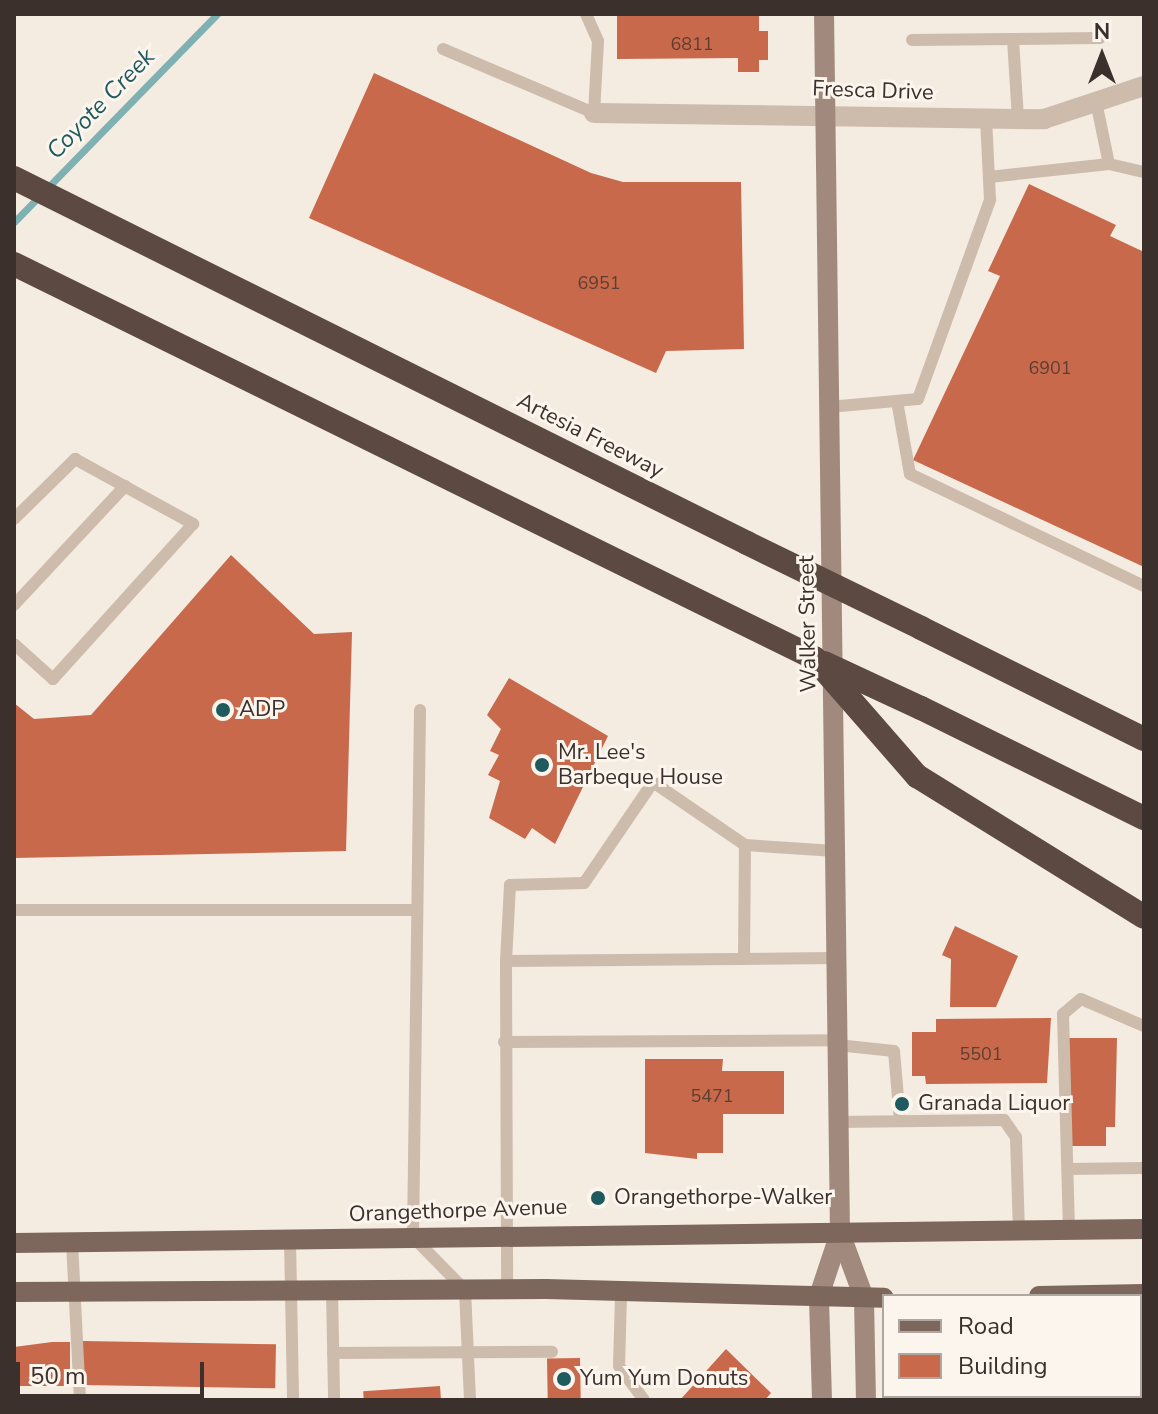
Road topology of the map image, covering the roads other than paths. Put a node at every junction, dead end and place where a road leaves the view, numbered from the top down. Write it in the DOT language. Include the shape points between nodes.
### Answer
graph roads {
  1 [pos="586,14"];
  2 [pos="824,14"];
  3 [pos="1100,38"];
  4 [pos="1013,39"];
  5 [pos="912,40"];
  6 [pos="443,49"];
  7 [pos="1144,86"];
  8 [pos="1096,102"];
  9 [pos="825,112"];
  10 [pos="594,113"];
  11 [pos="986,119"];
  12 [pos="1018,119"];
  13 [pos="1109,164"];
  14 [pos="1144,172"];
  15 [pos="989,177"];
  16 [pos="14,178"];
  17 [pos="14,264"];
  18 [pos="897,401"];
  19 [pos="829,407"];
  20 [pos="125,486"];
  21 [pos="14,519"];
  22 [pos="1144,586"];
  23 [pos="14,605"];
  24 [pos="14,644"];
  25 [pos="814,658"];
  26 [pos="420,710"];
  27 [pos="1144,739"];
  28 [pos="1144,818"];
  29 [pos="745,845"];
  30 [pos="835,851"];
  31 [pos="14,910"];
  32 [pos="415,910"];
  33 [pos="1144,917"];
  34 [pos="836,958"];
  35 [pos="744,959"];
  36 [pos="506,961"];
  37 [pos="1144,1026"];
  38 [pos="504,1042"];
  39 [pos="837,1043"];
  40 [pos="900,1121"];
  41 [pos="838,1122"];
  42 [pos="1144,1168"];
  43 [pos="1068,1169"];
  44 [pos="1144,1229"];
  45 [pos="1069,1230"];
  46 [pos="1019,1231"];
  47 [pos="506,1233"];
  48 [pos="840,1233"];
  49 [pos="413,1237"];
  50 [pos="290,1239"];
  51 [pos="72,1242"];
  52 [pos="14,1243"];
  53 [pos="507,1289"];
  54 [pos="465,1290"];
  55 [pos="291,1291"];
  56 [pos="332,1291"];
  57 [pos="14,1292"];
  58 [pos="73,1292"];
  59 [pos="1140,1293"];
  60 [pos="1106,1294"];
  61 [pos="621,1295"];
  62 [pos="819,1296"];
  63 [pos="874,1298"];
  64 [pos="552,1352"];
  65 [pos="333,1353"];
  66 [pos="467,1353"];
  67 [pos="80,1400"];
  68 [pos="293,1400"];
  69 [pos="334,1400"];
  70 [pos="470,1400"];
  71 [pos="644,1400"];
  72 [pos="822,1400"];
  73 [pos="866,1400"];
  1 -- 10 [label="lane" via="598,41"];
  2 -- 9 [label="main road, Walker Street"];
  3 -- 4 [label="lane"];
  4 -- 5 [label="lane"];
  4 -- 12 [label="lane"];
  6 -- 10 [label="lane"];
  7 -- 8 [label="street, Fresca Drive"];
  8 -- 12 [label="street, Fresca Drive" via="1044,119"];
  8 -- 13 [label="lane"];
  9 -- 10 [label="street, Fresca Drive"];
  9 -- 11 [label="street, Fresca Drive"];
  9 -- 19 [label="main road, Walker Street"];
  11 -- 12 [label="street, Fresca Drive"];
  11 -- 15 [label="lane"];
  13 -- 14 [label="lane"];
  13 -- 15 [label="lane"];
  15 -- 18 [label="lane" via="990,200 918,399"];
  16 -- 27 [label="highway, Artesia Freeway, bridge"];
  17 -- 25 [label="highway"];
  18 -- 19 [label="lane"];
  18 -- 22 [label="lane" via="910,474"];
  19 -- 30 [label="main road, Walker Street"];
  20 -- 21 [label="lane" via="75,459"];
  20 -- 23 [label="lane"];
  20 -- 24 [label="lane" via="193,524 53,679"];
  25 -- 28 [label="highway, bridge"];
  25 -- 33 [label="highway, bridge" via="917,776"];
  26 -- 32 [label="lane"];
  29 -- 30 [label="lane"];
  29 -- 35 [label="lane"];
  29 -- 36 [label="lane" via="653,782 584,883 510,885"];
  30 -- 34 [label="main road, Walker Street"];
  31 -- 32 [label="lane"];
  32 -- 49 [label="lane"];
  34 -- 35 [label="lane"];
  34 -- 39 [label="main road, Walker Street"];
  35 -- 36 [label="lane"];
  36 -- 38 [label="lane"];
  37 -- 43 [label="lane" via="1081,999 1063,1014"];
  38 -- 39 [label="lane"];
  38 -- 47 [label="lane"];
  39 -- 40 [label="lane" via="894,1051"];
  39 -- 41 [label="main road, Walker Street"];
  40 -- 41 [label="lane"];
  40 -- 46 [label="lane" via="1004,1120 1016,1137"];
  41 -- 48 [label="main road, Walker Street"];
  42 -- 43 [label="lane"];
  43 -- 45 [label="lane"];
  44 -- 45 [label="main road, Orangethorpe Avenue"];
  45 -- 46 [label="main road, Orangethorpe Avenue"];
  46 -- 48 [label="main road, Orangethorpe Avenue"];
  47 -- 48 [label="main road, Orangethorpe Avenue"];
  47 -- 49 [label="main road, Orangethorpe Avenue"];
  47 -- 53 [label="lane"];
  48 -- 62 [label="main road, Walker Street"];
  48 -- 63 [label="main road, Walker Street"];
  49 -- 50 [label="main road, Orangethorpe Avenue"];
  49 -- 54 [label="lane"];
  50 -- 51 [label="main road, Orangethorpe Avenue"];
  50 -- 55 [label="lane"];
  51 -- 52 [label="main road, Orangethorpe Avenue"];
  51 -- 58 [label="lane"];
  53 -- 54 [label="main road"];
  53 -- 61 [label="main road"];
  54 -- 56 [label="main road"];
  54 -- 66 [label="lane"];
  55 -- 56 [label="main road"];
  55 -- 58 [label="main road"];
  55 -- 68 [label="lane"];
  56 -- 65 [label="lane"];
  57 -- 58 [label="main road"];
  58 -- 67 [label="lane"];
  59 -- 60 [label="main road"];
  61 -- 62 [label="main road"];
  61 -- 71 [label="lane" via="619,1366"];
  62 -- 63 [label="main road"];
  62 -- 72 [label="main road, Walker Street"];
  63 -- 73 [label="main road, Walker Street"];
  64 -- 66 [label="lane"];
  65 -- 66 [label="lane"];
  65 -- 69 [label="lane"];
  66 -- 70 [label="lane"];
}
